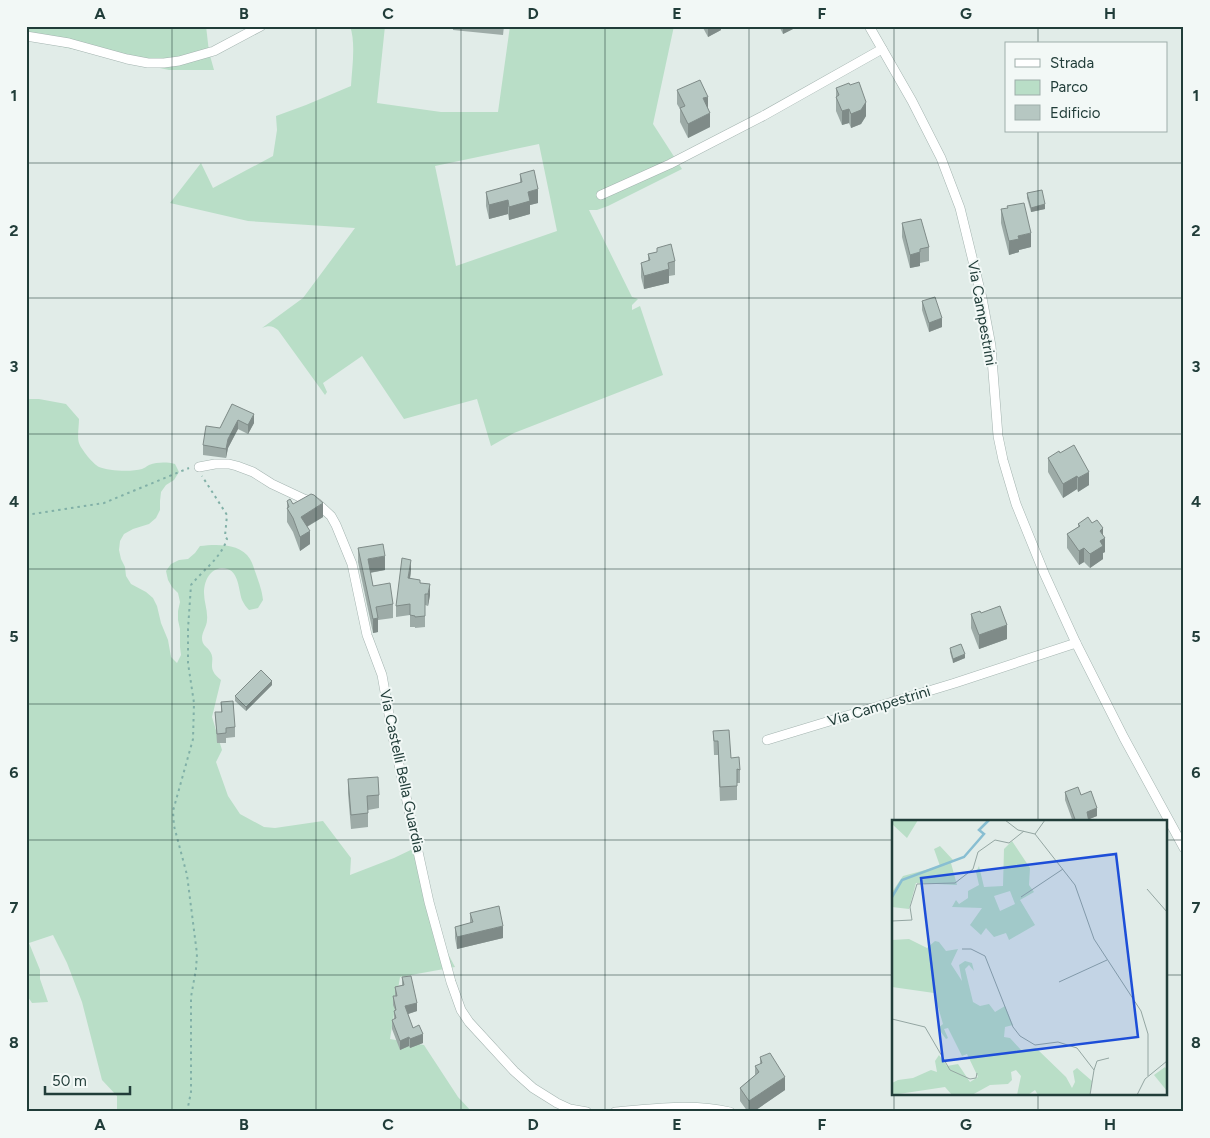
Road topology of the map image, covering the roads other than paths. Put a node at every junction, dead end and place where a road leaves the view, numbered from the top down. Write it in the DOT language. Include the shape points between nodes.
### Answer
graph roads {
  1 [pos="262,26"];
  2 [pos="869,26"];
  3 [pos="26,36"];
  4 [pos="882,49"];
  5 [pos="601,195"];
  6 [pos="199,467"];
  7 [pos="1076,643"];
  8 [pos="766,740"];
  9 [pos="1184,848"];
  10 [pos="587,1112"];
  11 [pos="616,1112"];
  12 [pos="730,1112"];
  1 -- 3 [label="street" via="214,51 164,63 127,59 69,43"];
  2 -- 4 [label="street, Via Campestrini"];
  4 -- 5 [label="street" via="763,116"];
  4 -- 7 [label="street, Via Campestrini" via="941,158 960,208 991,346 1003,460 1016,504"];
  6 -- 10 [label="street, Via Castelli Bella Guardia" via="229,464 253,472 280,488 317,503 331,516 352,564 367,635 382,675 429,902 461,1010 508,1065 533,1088 557,1104"];
  7 -- 8 [label="street, Via Campestrini"];
  7 -- 9 [label="street, Via Campestrini"];
  11 -- 12 [label="street" via="678,1106"];
}
